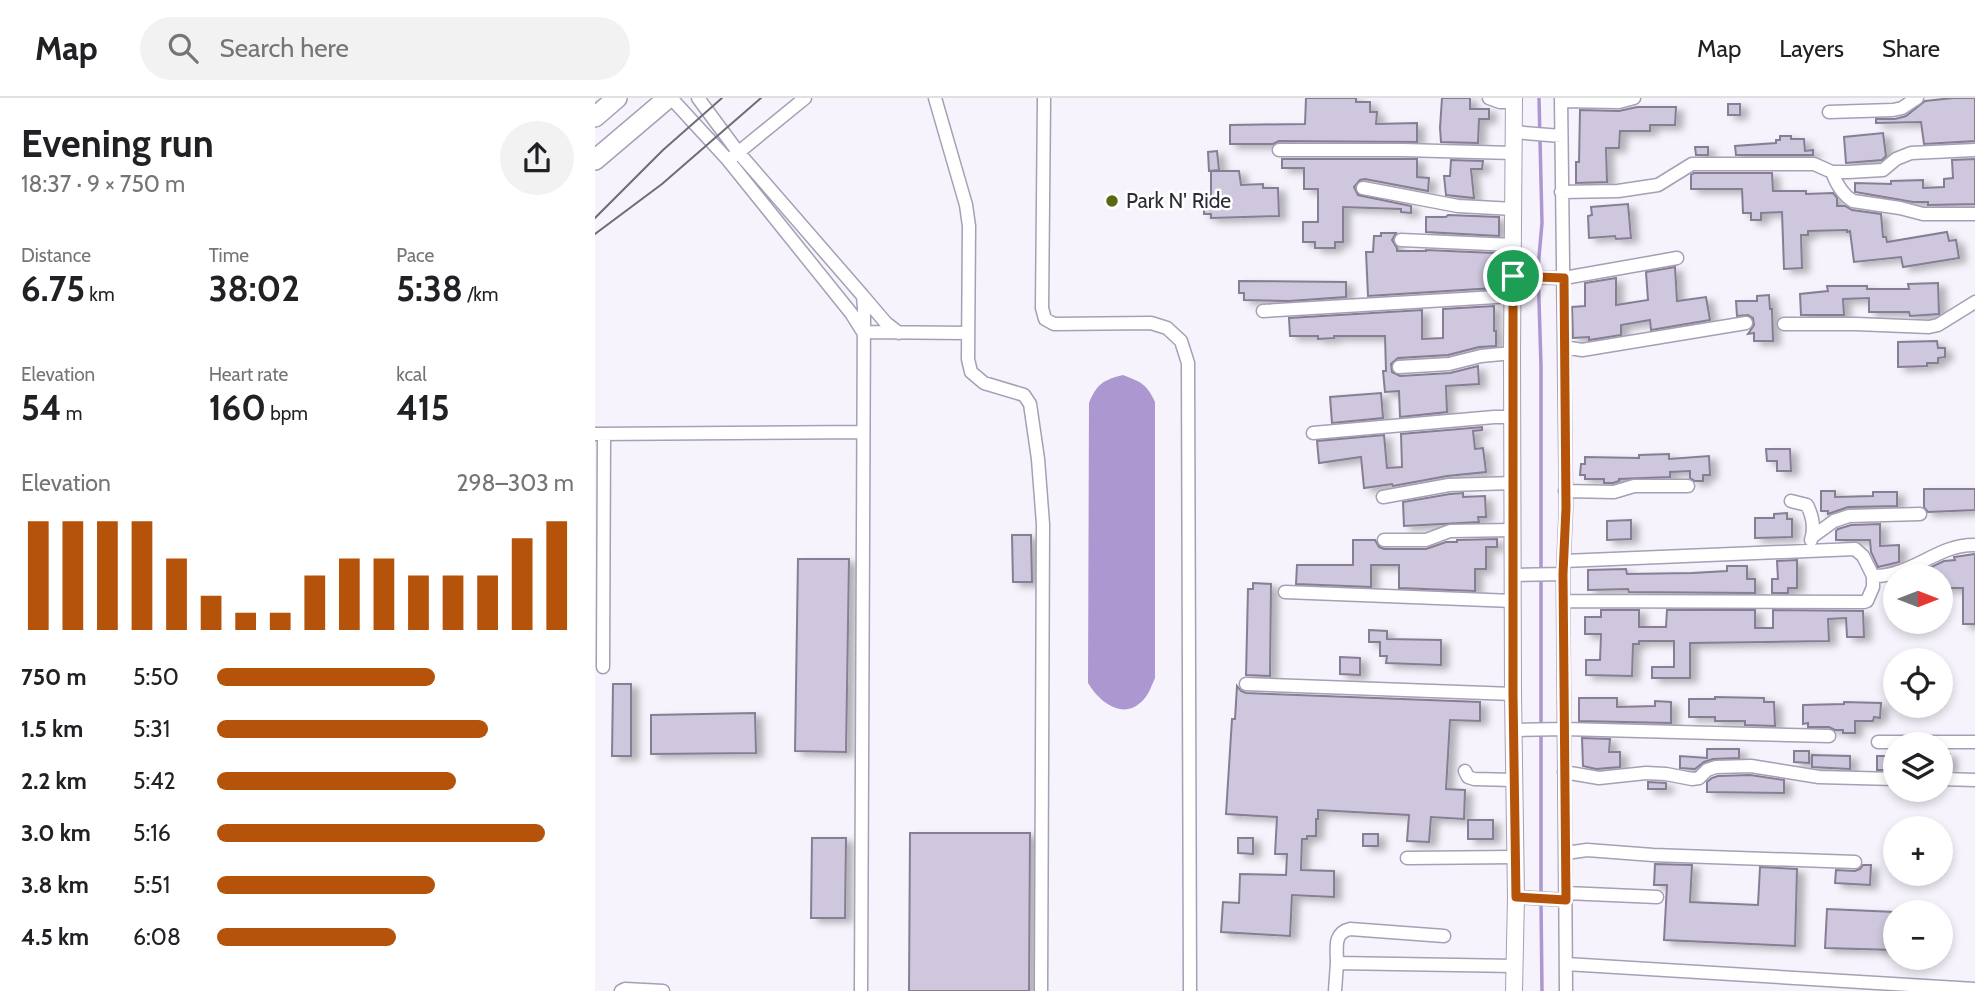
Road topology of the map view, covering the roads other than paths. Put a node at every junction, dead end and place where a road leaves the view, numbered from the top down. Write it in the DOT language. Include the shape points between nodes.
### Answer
graph roads {
  1 [pos="617,98"];
  2 [pos="670,98"];
  3 [pos="698,98"];
  4 [pos="805,98"];
  5 [pos="935,98"];
  6 [pos="1044,98"];
  7 [pos="1489,98"];
  8 [pos="1634,98"];
  9 [pos="1917,98"];
  10 [pos="1514,100"];
  11 [pos="1561,100"];
  12 [pos="1829,112"];
  13 [pos="595,117"];
  14 [pos="1519,133"];
  15 [pos="1557,135"];
  16 [pos="1279,150"];
  17 [pos="1975,150"];
  18 [pos="1513,153"];
  19 [pos="733,156"];
  20 [pos="595,160"];
  21 [pos="1832,172"];
  22 [pos="1363,188"];
  23 [pos="1561,192"];
  24 [pos="1514,209"];
  25 [pos="1975,214"];
  26 [pos="1401,240"];
  27 [pos="1513,245"];
  28 [pos="1677,258"];
  29 [pos="1519,277"];
  30 [pos="1560,278"];
  31 [pos="863,296"];
  32 [pos="1513,296"];
  33 [pos="1975,302"];
  34 [pos="1263,311"];
  35 [pos="1746,323"];
  36 [pos="1784,324"];
  37 [pos="863,332"];
  38 [pos="899,333"];
  39 [pos="967,333"];
  40 [pos="1564,347"];
  41 [pos="1512,353"];
  42 [pos="1399,367"];
  43 [pos="1504,417"];
  44 [pos="863,432"];
  45 [pos="1313,433"];
  46 [pos="599,434"];
  47 [pos="1505,483"];
  48 [pos="1688,486"];
  49 [pos="1565,491"];
  50 [pos="1383,497"];
  51 [pos="1791,501"];
  52 [pos="1920,514"];
  53 [pos="1506,530"];
  54 [pos="1812,537"];
  55 [pos="1384,540"];
  56 [pos="1975,545"];
  57 [pos="1805,550"];
  58 [pos="1560,570"];
  59 [pos="1521,575"];
  60 [pos="1873,576"];
  61 [pos="1285,592"];
  62 [pos="1505,600"];
  63 [pos="1563,601"];
  64 [pos="603,667"];
  65 [pos="1246,684"];
  66 [pos="1513,694"];
  67 [pos="1560,729"];
  68 [pos="1522,730"];
  69 [pos="1829,736"];
  70 [pos="1878,742"];
  71 [pos="1975,742"];
  72 [pos="1465,771"];
  73 [pos="1564,772"];
  74 [pos="1883,779"];
  75 [pos="1953,779"];
  76 [pos="1514,780"];
  77 [pos="1975,780"];
  78 [pos="1566,853"];
  79 [pos="1515,857"];
  80 [pos="1408,858"];
  81 [pos="1855,862"];
  82 [pos="1522,898"];
  83 [pos="1563,898"];
  84 [pos="1657,898"];
  85 [pos="1444,936"];
  86 [pos="1337,962"];
  87 [pos="1566,964"];
  88 [pos="1515,966"];
  89 [pos="1975,989"];
  90 [pos="621,991"];
  91 [pos="663,991"];
  92 [pos="861,991"];
  93 [pos="1041,991"];
  94 [pos="1190,991"];
  95 [pos="1335,991"];
  96 [pos="1514,991"];
  97 [pos="1566,991"];
  1 -- 13 [label="highway"];
  2 -- 19 [label="street"];
  2 -- 20 [label="highway"];
  3 -- 19 [label="street"];
  4 -- 19 [label="street"];
  5 -- 39 [label="street" via="969,226"];
  6 -- 94 [label="street" via="1045,319 1054,324 1151,323 1167,328 1181,341 1188,363"];
  7 -- 10 [label="street" via="1500,103"];
  8 -- 11 [label="street" via="1619,103"];
  9 -- 12 [label="street" via="1893,110"];
  10 -- 14 [label="main road"];
  11 -- 15 [label="street"];
  14 -- 15 [label="street"];
  14 -- 18 [label="main road"];
  15 -- 23 [label="street"];
  16 -- 18 [label="street"];
  17 -- 21 [label="street" via="1911,153 1883,170"];
  18 -- 24 [label="main road"];
  19 -- 31 [label="street"];
  19 -- 37 [label="street"];
  21 -- 23 [label="street" via="1814,164 1692,164 1658,186"];
  21 -- 25 [label="street" via="1853,201 1923,214"];
  22 -- 24 [label="street" via="1458,206"];
  23 -- 30 [label="street"];
  24 -- 27 [label="main road"];
  26 -- 27 [label="street"];
  27 -- 29 [label="main road"];
  28 -- 30 [label="street"];
  29 -- 30 [label="street"];
  29 -- 32 [label="main road"];
  30 -- 40 [label="street"];
  31 -- 37 [label="street"];
  31 -- 38 [label="street"];
  32 -- 34 [label="street"];
  32 -- 41 [label="main road"];
  33 -- 36 [label="street" via="1929,327"];
  35 -- 40 [label="street" via="1582,350"];
  37 -- 38 [label="street"];
  37 -- 44 [label="street"];
  38 -- 39 [label="street"];
  39 -- 93 [label="street" via="971,372 983,383 1024,395 1030,404 1038,459 1042,524"];
  40 -- 49 [label="street"];
  41 -- 42 [label="street"];
  41 -- 43 [label="main road"];
  43 -- 45 [label="street"];
  43 -- 47 [label="main road"];
  44 -- 46 [label="street"];
  44 -- 92 [label="street"];
  46 -- 64 [label="street"];
  47 -- 50 [label="street" via="1449,485"];
  47 -- 53 [label="main road"];
  48 -- 49 [label="street"];
  49 -- 58 [label="street"];
  51 -- 54 [label="street" via="1807,505"];
  52 -- 54 [label="street" via="1849,516"];
  53 -- 55 [label="street" via="1450,531 1426,540"];
  53 -- 59 [label="main road"];
  54 -- 57 [label="street"];
  56 -- 60 [label="street" via="1948,549 1896,574"];
  57 -- 58 [label="street"];
  57 -- 60 [label="street" via="1855,548"];
  58 -- 59 [label="street"];
  58 -- 63 [label="street"];
  59 -- 62 [label="main road"];
  60 -- 63 [label="street" via="1871,594 1864,602"];
  61 -- 62 [label="street"];
  62 -- 66 [label="main road"];
  63 -- 67 [label="street"];
  65 -- 66 [label="street"];
  66 -- 68 [label="main road"];
  67 -- 68 [label="street"];
  67 -- 69 [label="street"];
  67 -- 73 [label="street"];
  68 -- 76 [label="main road"];
  70 -- 71 [label="street"];
  72 -- 76 [label="street" via="1474,779"];
  73 -- 74 [label="street" via="1599,778 1646,773 1692,779 1716,767 1751,766 1819,777"];
  73 -- 78 [label="street"];
  75 -- 77 [label="street"];
  76 -- 79 [label="main road"];
  78 -- 81 [label="street" via="1587,850"];
  78 -- 83 [label="street"];
  79 -- 80 [label="street"];
  79 -- 82 [label="main road"];
  82 -- 83 [label="street"];
  82 -- 88 [label="main road"];
  83 -- 84 [label="street"];
  83 -- 87 [label="street"];
  85 -- 86 [label="street" via="1343,930 1337,940"];
  86 -- 88 [label="street"];
  86 -- 95 [label="street"];
  87 -- 89 [label="street"];
  87 -- 97 [label="street"];
  88 -- 96 [label="main road"];
  90 -- 91 [label="street"];
}
